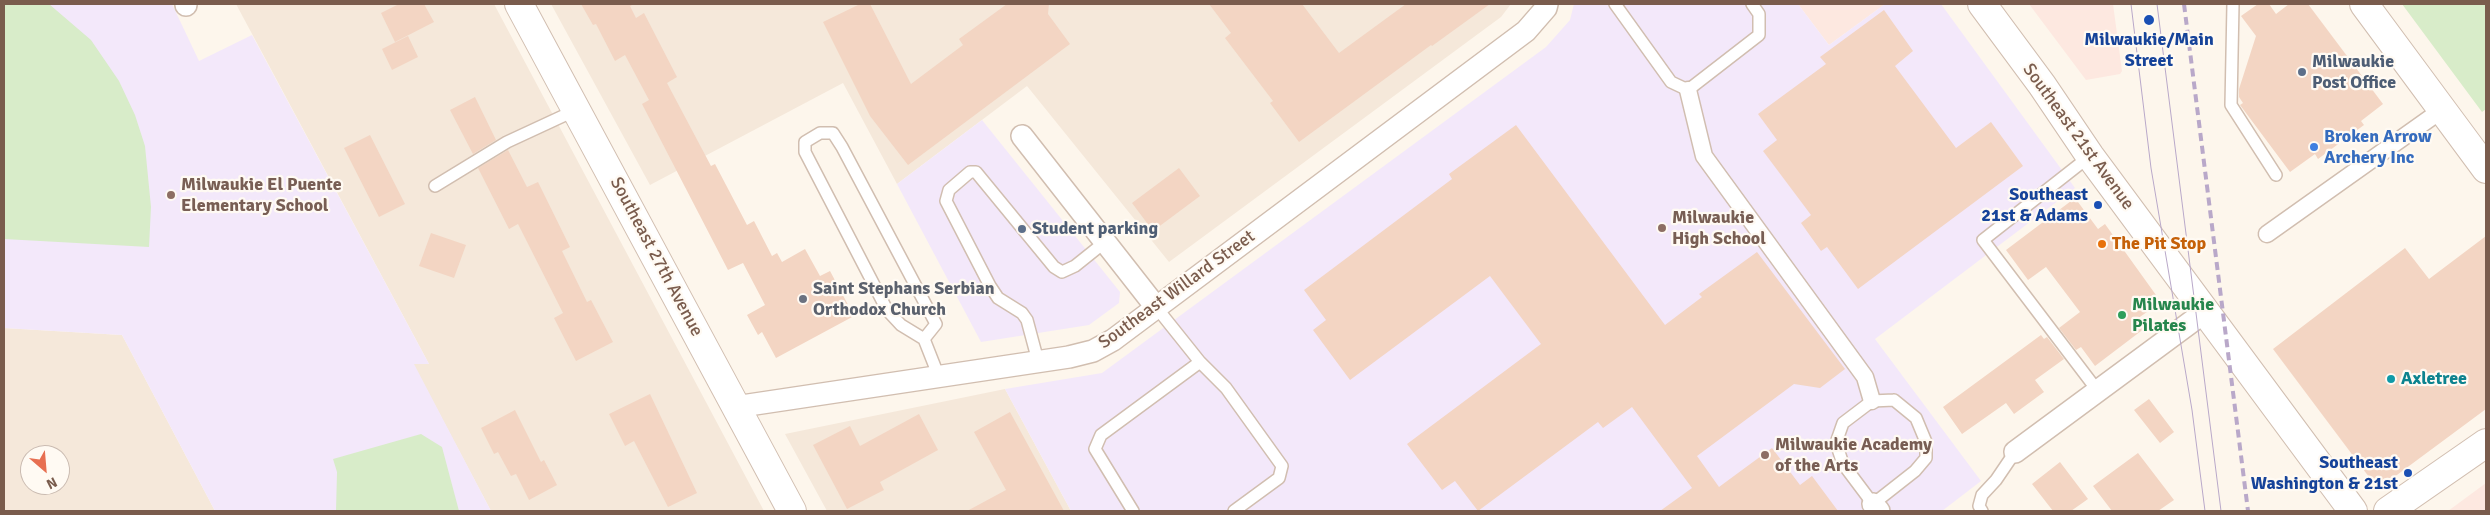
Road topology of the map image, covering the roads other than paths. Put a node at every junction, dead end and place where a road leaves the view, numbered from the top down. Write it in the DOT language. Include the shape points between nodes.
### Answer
graph roads {
  1 [pos="519,4"];
  2 [pos="1615,4"];
  3 [pos="1752,4"];
  4 [pos="1982,4"];
  5 [pos="2233,4"];
  6 [pos="2364,4"];
  7 [pos="1546,6"];
  8 [pos="1688,90"];
  9 [pos="2442,109"];
  10 [pos="576,110"];
  11 [pos="1022,136"];
  12 [pos="2090,156"];
  13 [pos="2486,169"];
  14 [pos="2276,175"];
  15 [pos="435,186"];
  16 [pos="2267,234"];
  17 [pos="1105,242"];
  18 [pos="1156,307"];
  19 [pos="2206,312"];
  20 [pos="924,339"];
  21 [pos="1038,362"];
  22 [pos="1200,362"];
  23 [pos="939,376"];
  24 [pos="2097,390"];
  25 [pos="1872,401"];
  26 [pos="736,407"];
  27 [pos="2486,443"];
  28 [pos="2015,452"];
  29 [pos="1876,507"];
  30 [pos="792,511"];
  31 [pos="1133,511"];
  32 [pos="1234,511"];
  33 [pos="1982,511"];
  34 [pos="2353,511"];
  35 [pos="2388,511"];
  1 -- 10 [label="street, Southeast 27th Avenue"];
  2 -- 8 [label="lane" via="1671,82"];
  3 -- 8 [label="lane" via="1759,14 1760,35"];
  4 -- 12 [label="street, Southeast 21st Avenue"];
  5 -- 14 [label="lane" via="2231,105"];
  6 -- 9 [label="street"];
  7 -- 18 [label="street, Southeast Willard Street" via="1526,30"];
  8 -- 25 [label="street" via="1704,156 1865,377"];
  9 -- 13 [label="street"];
  9 -- 16 [label="street"];
  10 -- 15 [label="lane" via="508,142"];
  10 -- 26 [label="street, Southeast 27th Avenue"];
  11 -- 17 [label="street"];
  12 -- 19 [label="street, Southeast 21st Avenue"];
  12 -- 24 [label="lane" via="1983,240"];
  17 -- 18 [label="street"];
  17 -- 21 [label="lane" via="1075,266 1062,272 1054,267 976,172 970,172 948,190 946,200 990,286 998,298 1022,313 1027,320"];
  18 -- 21 [label="street, Southeast Willard Street" via="1113,340 1094,350"];
  18 -- 22 [label="lane"];
  19 -- 24 [label="street"];
  19 -- 34 [label="street, Southeast 21st Avenue"];
  20 -- 20 [label="lane" via="936,324 842,147 832,133 820,133 805,142 805,152 887,310 901,325"];
  20 -- 23 [label="lane"];
  21 -- 23 [label="street, Southeast Willard Street"];
  22 -- 31 [label="lane" via="1101,435 1096,449"];
  22 -- 32 [label="lane" via="1226,388 1282,466 1279,478"];
  23 -- 26 [label="street, Southeast Willard Street"];
  24 -- 28 [label="street"];
  25 -- 29 [label="lane" via="1843,423 1836,443 1843,464"];
  25 -- 29 [label="lane" via="1894,400 1916,418 1926,442 1926,458"];
  26 -- 30 [label="street, Southeast 27th Avenue"];
  27 -- 35 [label="street"];
  28 -- 33 [label="lane" via="1982,495 1979,506"];
}
